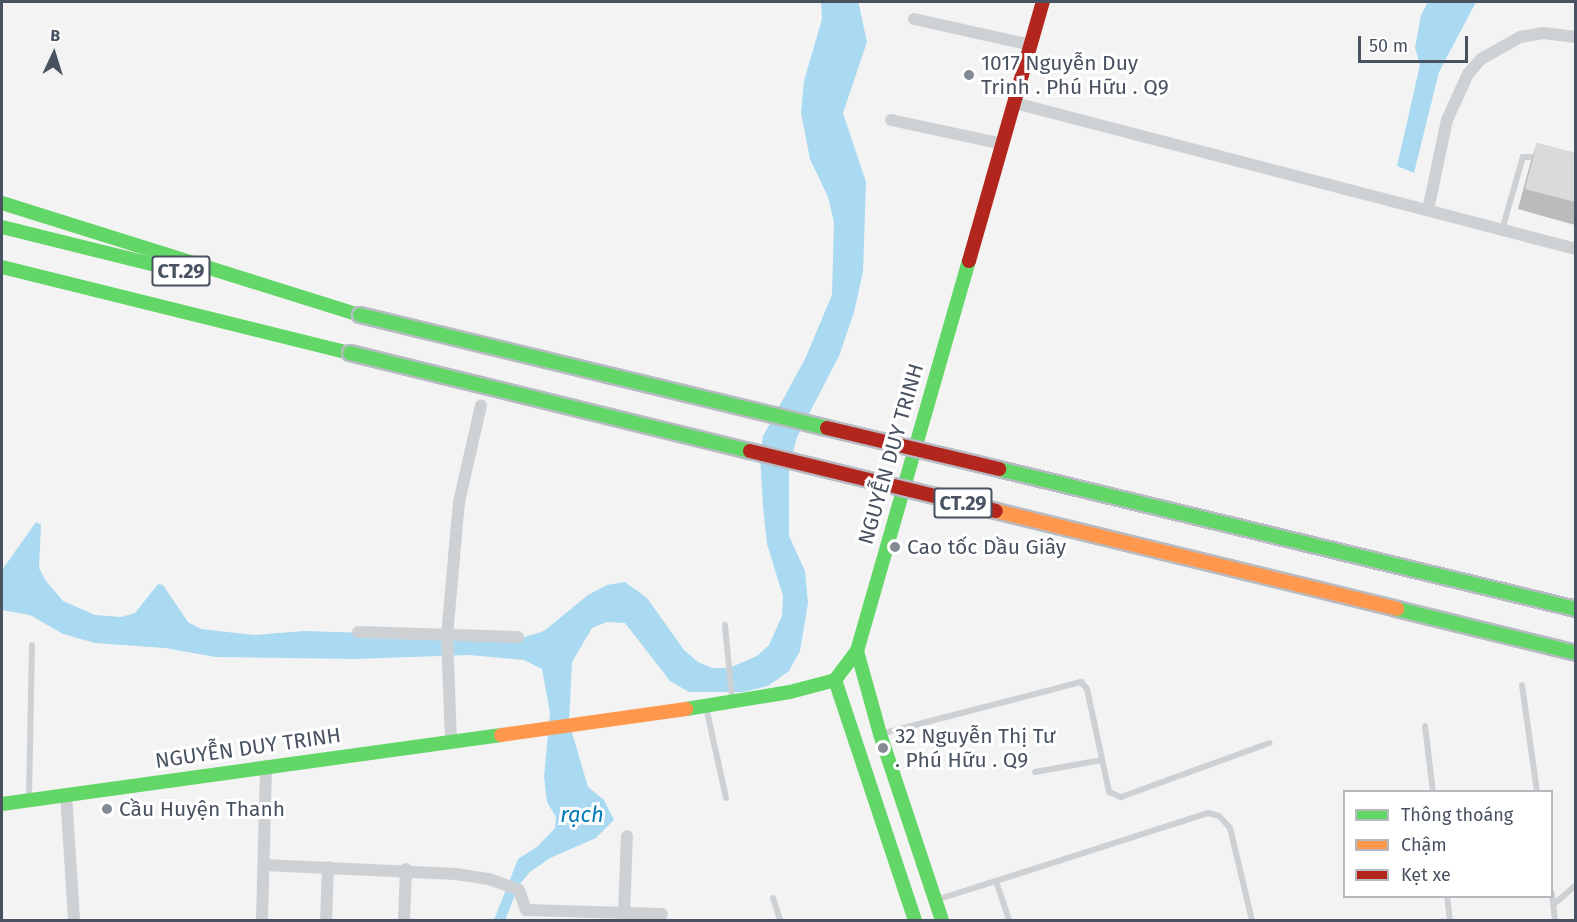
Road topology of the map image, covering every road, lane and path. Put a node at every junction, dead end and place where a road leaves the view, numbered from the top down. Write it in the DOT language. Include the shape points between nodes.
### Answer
graph roads {
  1 [pos="1043,2"];
  2 [pos="914,19"];
  3 [pos="1575,37"];
  4 [pos="1030,45"];
  5 [pos="1015,103"];
  6 [pos="891,120"];
  7 [pos="1003,144"];
  8 [pos="1553,160"];
  9 [pos="2,203"];
  10 [pos="1428,210"];
  11 [pos="2,227"];
  12 [pos="1502,230"];
  13 [pos="1575,249"];
  14 [pos="2,267"];
  15 [pos="2,273"];
  16 [pos="360,315"];
  17 [pos="350,353"];
  18 [pos="480,405"];
  19 [pos="1575,609"];
  20 [pos="725,625"];
  21 [pos="358,632"];
  22 [pos="447,636"];
  23 [pos="518,637"];
  24 [pos="32,645"];
  25 [pos="857,651"];
  26 [pos="1575,653"];
  27 [pos="835,680"];
  28 [pos="1522,685"];
  29 [pos="733,702"];
  30 [pos="706,706"];
  31 [pos="1425,726"];
  32 [pos="880,734"];
  33 [pos="451,740"];
  34 [pos="1269,743"];
  35 [pos="1102,760"];
  36 [pos="266,766"];
  37 [pos="1035,772"];
  38 [pos="1433,790"];
  39 [pos="1537,790"];
  40 [pos="66,795"];
  41 [pos="726,798"];
  42 [pos="28,800"];
  43 [pos="2,804"];
  44 [pos="627,836"];
  45 [pos="264,865"];
  46 [pos="328,867"];
  47 [pos="406,869"];
  48 [pos="996,881"];
  49 [pos="1575,885"];
  50 [pos="773,898"];
  51 [pos="1447,898"];
  52 [pos="1552,898"];
  53 [pos="935,900"];
  54 [pos="1553,905"];
  55 [pos="624,913"];
  56 [pos="662,914"];
  57 [pos="525,915"];
  58 [pos="74,921"];
  59 [pos="262,921"];
  60 [pos="326,921"];
  61 [pos="404,921"];
  62 [pos="780,921"];
  63 [pos="915,921"];
  64 [pos="942,921"];
  65 [pos="1009,921"];
  66 [pos="1252,921"];
  67 [pos="1450,921"];
  68 [pos="1555,921"];
  1 -- 4 [label="main road, NGUYỄN DUY TRINH"];
  2 -- 4 [label="street"];
  3 -- 10 [label="street" via="1543,33 1520,37 1489,54 1468,74 1455,95 1447,120"];
  4 -- 5 [label="main road, NGUYỄN DUY TRINH"];
  5 -- 7 [label="main road, NGUYỄN DUY TRINH"];
  5 -- 10 [label="street"];
  6 -- 7 [label="street"];
  7 -- 25 [label="main road, NGUYỄN DUY TRINH"];
  8 -- 12 [label="lane" via="1531,155 1523,158"];
  9 -- 16 [label="main road"];
  10 -- 12 [label="street"];
  11 -- 16 [label="main road, CT.29"];
  12 -- 13 [label="street"];
  14 -- 17 [label="main road, CT.29"];
  15 -- 17 [label="main road"];
  16 -- 19 [label="main road, CT.29, bridge"];
  17 -- 26 [label="main road, CT.29, bridge"];
  18 -- 22 [label="street" via="459,502"];
  20 -- 29 [label="lane"];
  21 -- 22 [label="street"];
  22 -- 23 [label="street"];
  22 -- 33 [label="street"];
  24 -- 42 [label="lane"];
  25 -- 27 [label="main road, NGUYỄN DUY TRINH"];
  25 -- 32 [label="main road"];
  27 -- 29 [label="main road"];
  27 -- 63 [label="main road"];
  28 -- 39 [label="lane"];
  29 -- 30 [label="main road"];
  30 -- 33 [label="main road, NGUYỄN DUY TRINH"];
  30 -- 41 [label="lane"];
  31 -- 38 [label="lane"];
  32 -- 35 [label="lane" via="1081,682 1087,689"];
  32 -- 53 [label="main road"];
  33 -- 36 [label="main road, NGUYỄN DUY TRINH"];
  34 -- 35 [label="lane" via="1121,797 1109,792"];
  35 -- 37 [label="lane"];
  36 -- 40 [label="main road, NGUYỄN DUY TRINH"];
  36 -- 45 [label="street"];
  40 -- 42 [label="main road, NGUYỄN DUY TRINH"];
  40 -- 58 [label="street"];
  42 -- 43 [label="main road, NGUYỄN DUY TRINH"];
  44 -- 55 [label="street"];
  45 -- 46 [label="street"];
  45 -- 59 [label="street"];
  46 -- 47 [label="street"];
  46 -- 60 [label="street"];
  47 -- 57 [label="street" via="489,879 519,890"];
  47 -- 61 [label="street"];
  48 -- 53 [label="lane"];
  48 -- 65 [label="lane"];
  48 -- 66 [label="lane" via="1208,813 1219,816 1230,828"];
  49 -- 54 [label="lane"];
  50 -- 62 [label="lane"];
  51 -- 67 [label="lane"];
  52 -- 54 [label="lane"];
  53 -- 64 [label="main road"];
  54 -- 68 [label="lane"];
  55 -- 56 [label="street"];
  55 -- 57 [label="street"];
}
